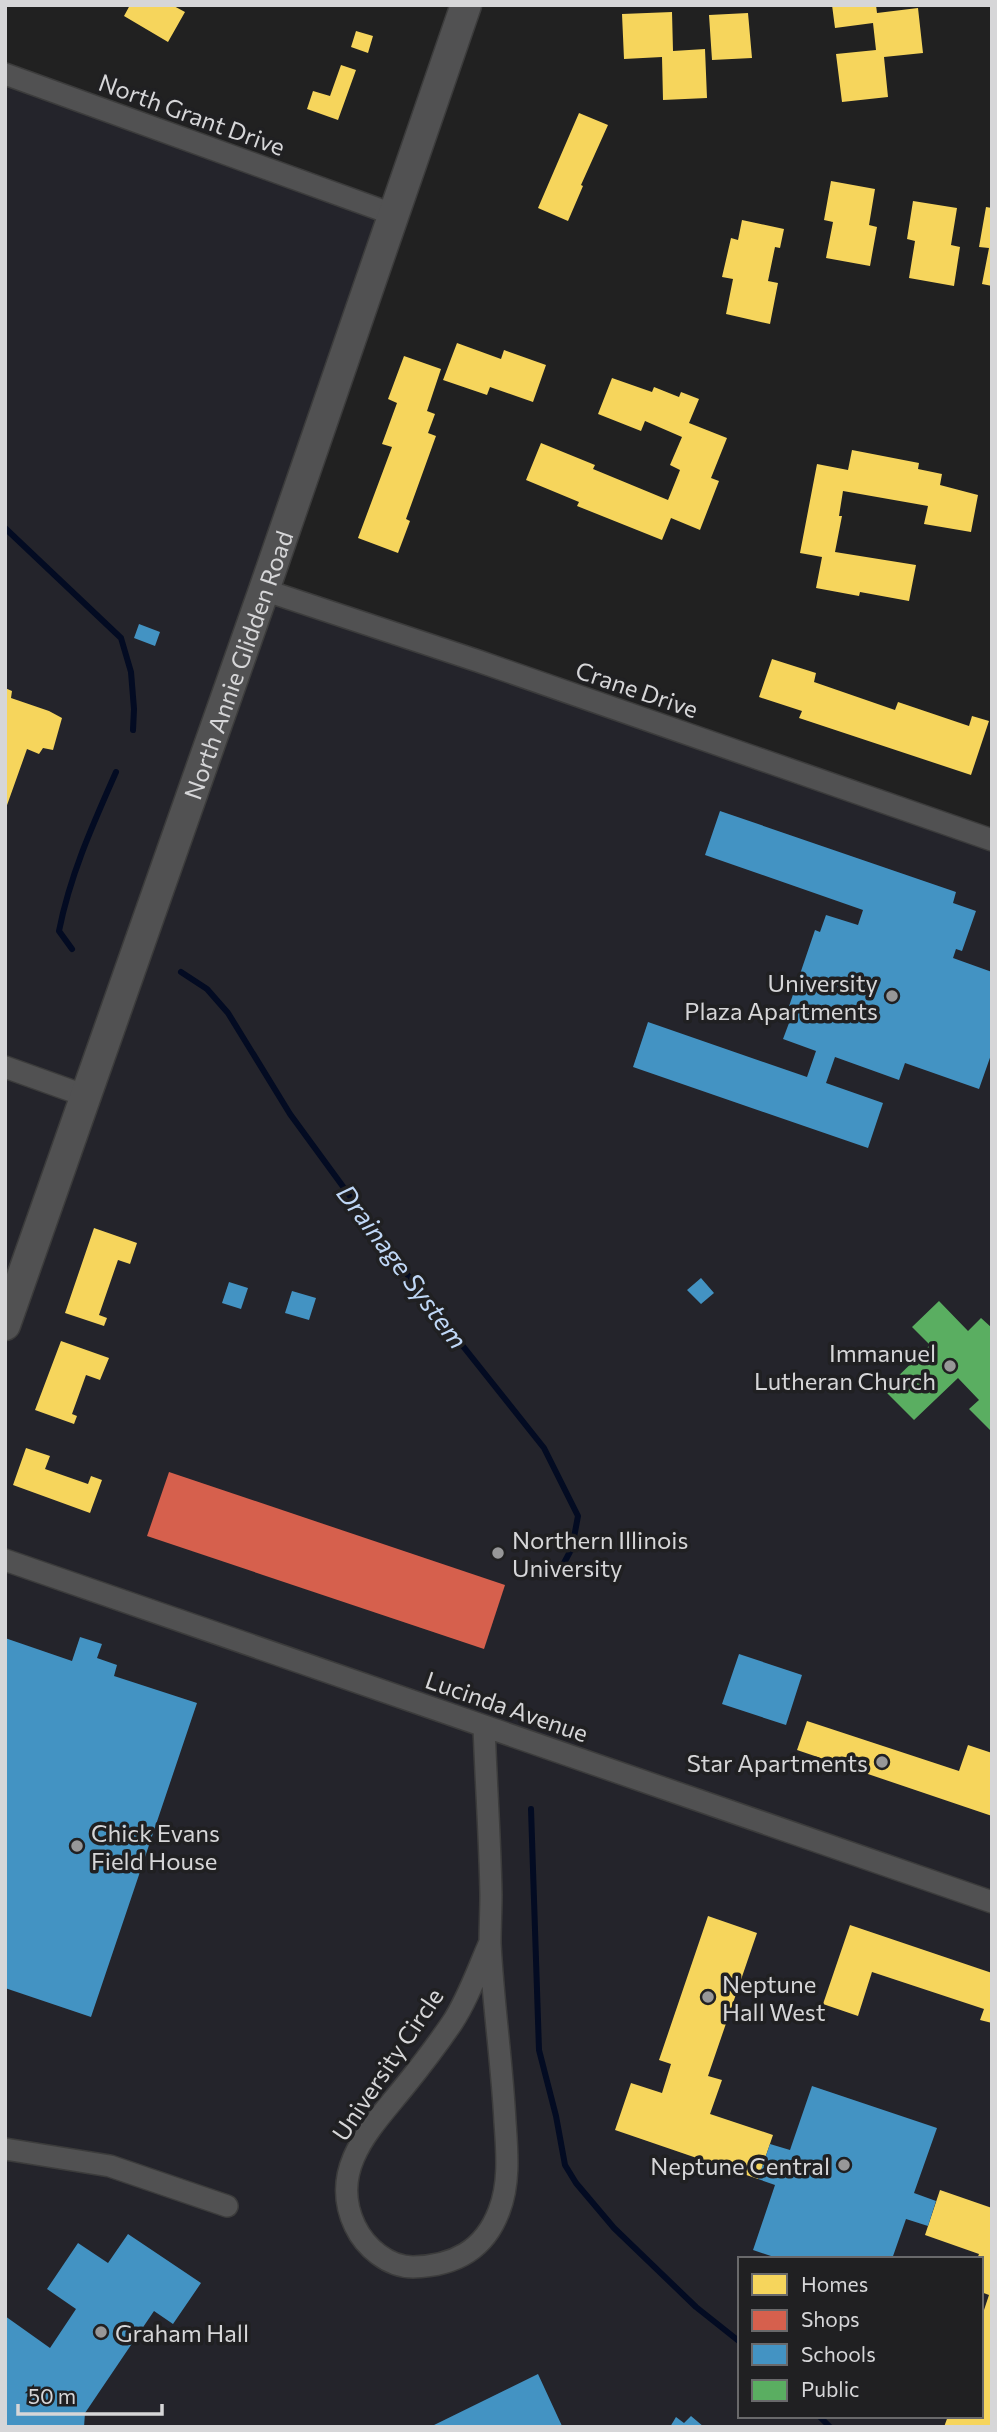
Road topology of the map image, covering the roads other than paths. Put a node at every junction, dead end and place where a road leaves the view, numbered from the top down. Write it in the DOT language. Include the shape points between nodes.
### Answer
graph roads {
  1 [pos="466,5"];
  2 [pos="5,74"];
  3 [pos="395,215"];
  4 [pos="264,590"];
  5 [pos="992,840"];
  6 [pos="5,1067"];
  7 [pos="86,1096"];
  8 [pos="5,1325"];
  9 [pos="5,1560"];
  10 [pos="484,1726"];
  11 [pos="992,1902"];
  12 [pos="490,1942"];
  13 [pos="5,2150"];
  14 [pos="227,2206"];
  1 -- 3 [label="main road, North Annie Glidden Road"];
  2 -- 3 [label="street, North Grant Drive"];
  3 -- 4 [label="main road, North Annie Glidden Road"];
  4 -- 5 [label="street, Crane Drive"];
  4 -- 7 [label="main road, North Annie Glidden Road"];
  6 -- 7 [label="street"];
  7 -- 8 [label="main road, North Annie Glidden Road"];
  9 -- 10 [label="street, Lucinda Avenue"];
  10 -- 11 [label="street, Lucinda Avenue"];
  10 -- 12 [label="street, University Circle"];
  12 -- 12 [label="street, University Circle" via="454,2021 368,2132 348,2175 349,2212 367,2245 408,2267 460,2258 490,2230 502,2203 507,2155"];
  13 -- 14 [label="street" via="110,2166"];
}
